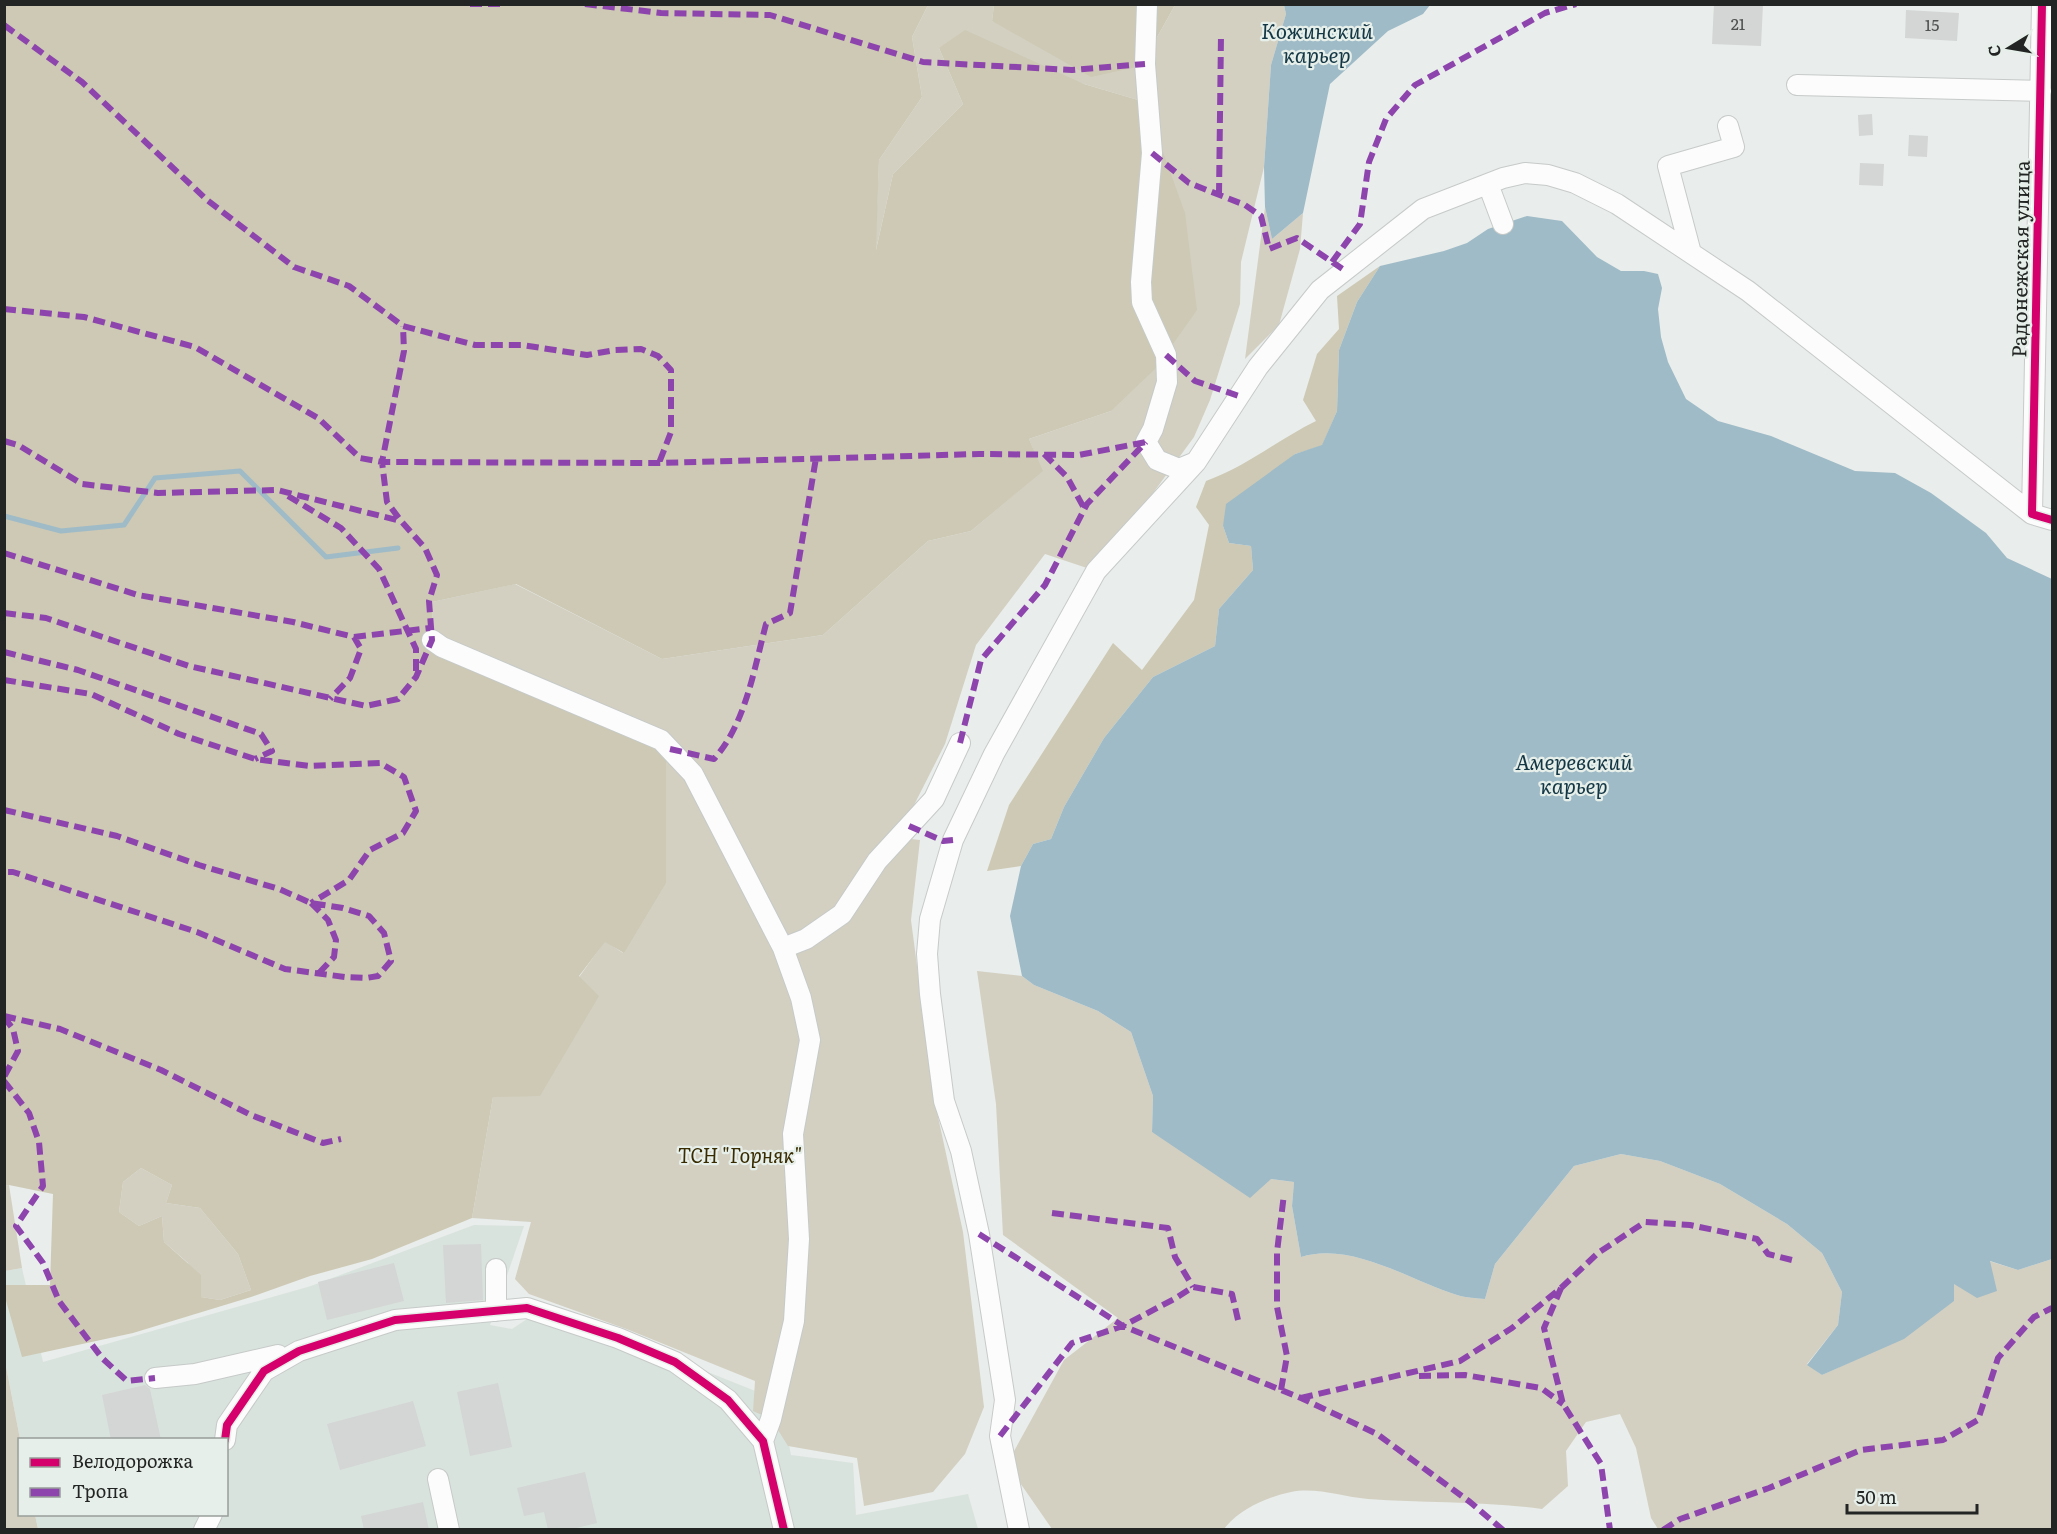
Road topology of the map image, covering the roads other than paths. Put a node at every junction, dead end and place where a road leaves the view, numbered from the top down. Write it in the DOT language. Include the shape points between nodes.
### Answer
graph roads {
  1 [pos="1147,4"];
  2 [pos="2042,4"];
  3 [pos="1797,85"];
  4 [pos="2041,91"];
  5 [pos="1728,126"];
  6 [pos="1488,184"];
  7 [pos="1503,224"];
  8 [pos="1691,253"];
  9 [pos="1196,462"];
  10 [pos="2032,514"];
  11 [pos="2052,520"];
  12 [pos="432,640"];
  13 [pos="960,743"];
  14 [pos="783,948"];
  15 [pos="496,1269"];
  16 [pos="496,1311"];
  17 [pos="299,1351"];
  18 [pos="155,1378"];
  19 [pos="225,1438"];
  20 [pos="763,1441"];
  21 [pos="438,1479"];
  22 [pos="211,1516"];
  23 [pos="204,1530"];
  24 [pos="449,1530"];
  25 [pos="784,1530"];
  26 [pos="1019,1530"];
  1 -- 9 [label="street" via="1145,64 1152,153 1142,302 1166,355 1167,382 1146,442 1157,460 1179,469"];
  2 -- 4 [label="street, Радонежская улица"];
  3 -- 4 [label="street"];
  4 -- 10 [label="street, Радонежская улица"];
  5 -- 8 [label="street" via="1734,147 1668,166"];
  6 -- 7 [label="street"];
  6 -- 8 [label="street" via="1525,173 1575,183 1617,204"];
  6 -- 9 [label="street" via="1423,209 1320,290 1258,367"];
  8 -- 10 [label="street" via="1748,291"];
  9 -- 26 [label="street" via="1096,571 994,754 953,840 930,919 930,994 944,1101 962,1151 979,1233 1005,1400 1000,1436"];
  10 -- 11 [label="street"];
  12 -- 14 [label="street" via="661,740 693,774"];
  13 -- 14 [label="street" via="934,799 877,861 842,914 806,939"];
  14 -- 20 [label="street" via="801,998 810,1041 793,1134 799,1239 794,1321"];
  15 -- 16 [label="street"];
  16 -- 17 [label="street" via="395,1320"];
  16 -- 20 [label="street" via="528,1308 675,1362 728,1400"];
  17 -- 18 [label="street" via="195,1374"];
  17 -- 19 [label="street" via="264,1371 227,1425"];
  20 -- 25 [label="street"];
  21 -- 24 [label="street"];
  22 -- 23 [label="street"];
}
